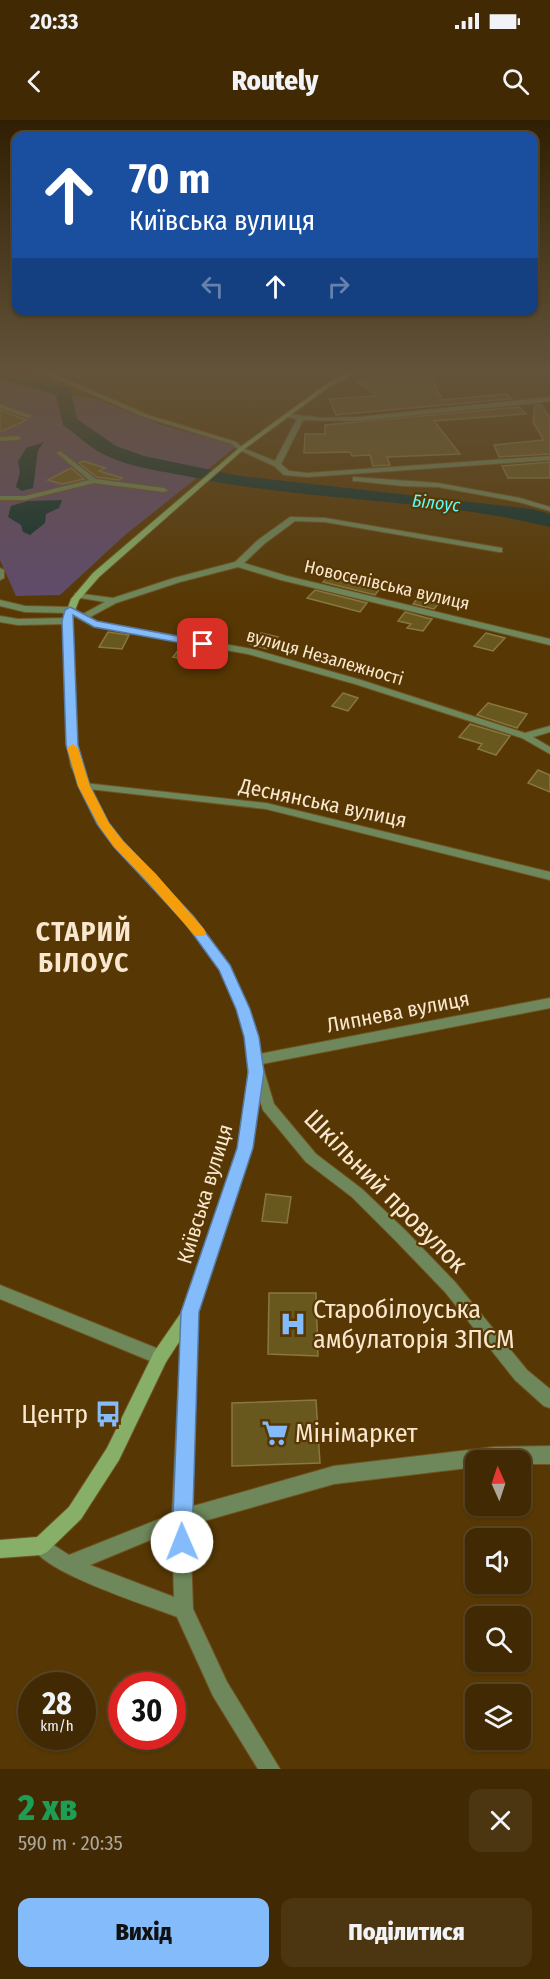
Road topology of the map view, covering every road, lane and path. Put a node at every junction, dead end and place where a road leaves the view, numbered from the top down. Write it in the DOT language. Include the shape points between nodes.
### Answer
graph roads {
  1 [pos="241,449"];
  2 [pos="285,449"];
  3 [pos="60,453"];
  4 [pos="550,458"];
  5 [pos="277,465"];
  6 [pos="327,476"];
  7 [pos="94,481"];
  8 [pos="164,490"];
  9 [pos="0,498"];
  10 [pos="550,509"];
  11 [pos="499,550"];
  12 [pos="238,564"];
  13 [pos="0,570"];
  14 [pos="0,578"];
  15 [pos="78,596"];
  16 [pos="113,601"];
  17 [pos="0,603"];
  18 [pos="70,610"];
  19 [pos="84,617"];
  20 [pos="0,619"];
  21 [pos="67,621"];
  22 [pos="550,642"];
  23 [pos="550,729"];
  24 [pos="525,736"];
  25 [pos="550,752"];
  26 [pos="84,786"];
  27 [pos="550,876"];
  28 [pos="550,1003"];
  29 [pos="254,1060"];
  30 [pos="0,1292"];
  31 [pos="190,1312"];
  32 [pos="160,1357"];
  33 [pos="550,1400"];
  34 [pos="550,1455"];
  35 [pos="181,1519"];
  36 [pos="41,1546"];
  37 [pos="0,1549"];
  38 [pos="67,1565"];
  39 [pos="184,1610"];
  40 [pos="270,1769"];
  1 -- 5 [label="street"];
  1 -- 15 [label="main road, Київська вулиця" via="96,575"];
  2 -- 5 [label="street"];
  3 -- 7 [label="street"];
  4 -- 6 [label="street"];
  5 -- 6 [label="street" via="287,473"];
  6 -- 10 [label="street" via="438,485"];
  7 -- 8 [label="street"];
  7 -- 9 [label="street" via="25,498"];
  11 -- 12 [label="street" via="325,520 293,519"];
  12 -- 16 [label="street"];
  12 -- 22 [label="street, Новоселівська вулиця"];
  13 -- 14 [label="street"];
  15 -- 16 [label="street"];
  15 -- 18 [label="main road, Київська вулиця"];
  16 -- 19 [label="street"];
  17 -- 18 [label="street" via="25,609"];
  18 -- 19 [label="street, вулиця Незалежності"];
  18 -- 21 [label="main road, Київська вулиця"];
  19 -- 24 [label="street, вулиця Незалежності" via="94,624 249,651"];
  20 -- 21 [label="street"];
  21 -- 26 [label="main road, Київська вулиця" via="72,745"];
  23 -- 24 [label="street"];
  24 -- 25 [label="street, вулиця Незалежності"];
  26 -- 27 [label="street, Деснянська вулиця" via="266,806"];
  26 -- 29 [label="main road, Київська вулиця" via="118,844 189,920 225,969 252,1037"];
  28 -- 29 [label="street, Липнева вулиця"];
  29 -- 31 [label="main road, Київська вулиця" via="255,1083 245,1148"];
  29 -- 33 [label="street, Шкільний провулок" via="268,1106 311,1158 357,1193 401,1236 450,1287 521,1375"];
  30 -- 32 [label="street"];
  31 -- 32 [label="main road, Київська вулиця"];
  31 -- 35 [label="street"];
  32 -- 36 [label="main road, Київська вулиця" via="113,1454 75,1513"];
  34 -- 35 [label="street" via="494,1456 334,1475"];
  35 -- 38 [label="street"];
  35 -- 39 [label="street"];
  36 -- 37 [label="main road"];
  36 -- 38 [label="street"];
  38 -- 39 [label="street"];
  39 -- 40 [label="street" via="220,1689"];
}
